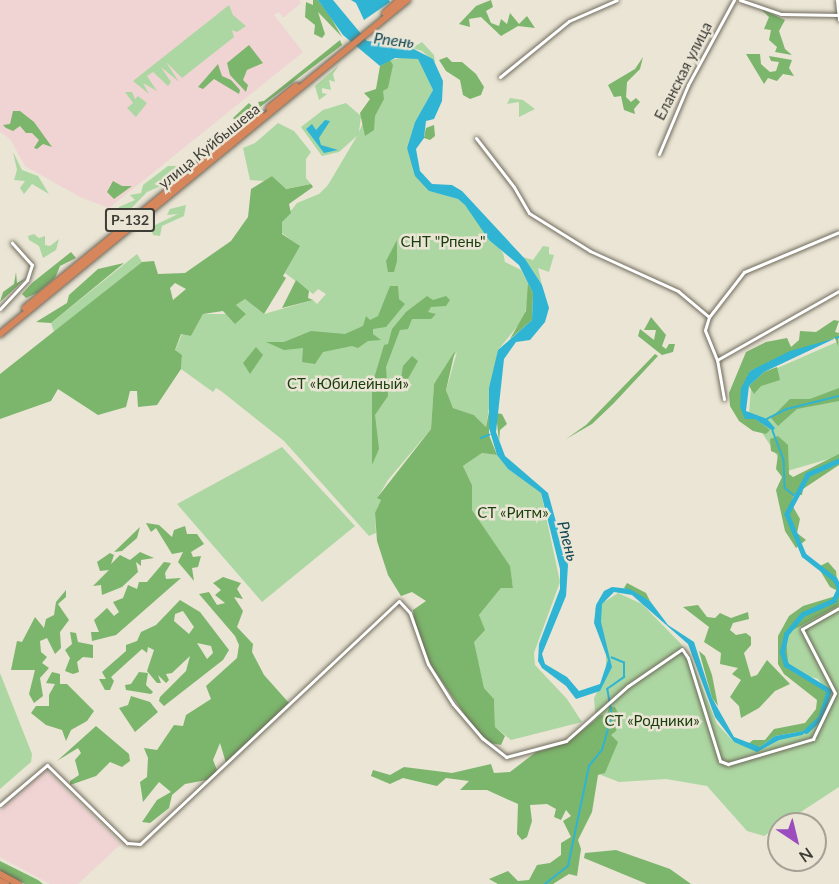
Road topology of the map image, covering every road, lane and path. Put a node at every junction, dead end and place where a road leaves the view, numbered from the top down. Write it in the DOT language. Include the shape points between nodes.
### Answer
graph roads {
  1 [pos="400,0"];
  2 [pos="407,0"];
  3 [pos="617,0"];
  4 [pos="734,0"];
  5 [pos="740,0"];
  6 [pos="837,0"];
  7 [pos="839,17"];
  8 [pos="366,32"];
  9 [pos="349,45"];
  10 [pos="500,77"];
  11 [pos="476,138"];
  12 [pos="659,154"];
  13 [pos="839,232"];
  14 [pos="12,243"];
  15 [pos="839,291"];
  16 [pos="0,309"];
  17 [pos="710,317"];
  18 [pos="0,328"];
  19 [pos="0,334"];
  20 [pos="717,360"];
  21 [pos="724,399"];
  22 [pos="839,608"];
  23 [pos="0,805"];
  24 [pos="0,874"];
  25 [pos="0,881"];
  26 [pos="6,884"];
  27 [pos="18,884"];
  1 -- 8 [label="highway, Р-132"];
  2 -- 8 [label="highway, Р-132"];
  3 -- 10 [label="street" via="568,21"];
  4 -- 12 [label="street, Еланская улица" via="691,78"];
  5 -- 7 [label="street" via="781,14"];
  6 -- 7 [label="street"];
  8 -- 9 [label="highway, Р-132"];
  9 -- 18 [label="highway, улица Куйбышева / Р-132"];
  9 -- 19 [label="highway, улица Куйбышева / Р-132"];
  11 -- 17 [label="street" via="529,213 590,251 678,291"];
  13 -- 17 [label="street" via="744,272"];
  14 -- 16 [label="street" via="32,265 27,280"];
  15 -- 20 [label="street"];
  17 -- 20 [label="street" via="705,330"];
  20 -- 21 [label="street"];
  22 -- 23 [label="street" via="802,629 835,693 813,739 728,764 720,761 688,658 681,649 628,686 566,741 506,757 482,738 453,704 428,664 410,614 399,601 140,843 127,843 47,765"];
  24 -- 27 [label="highway"];
  25 -- 26 [label="highway"];
}
